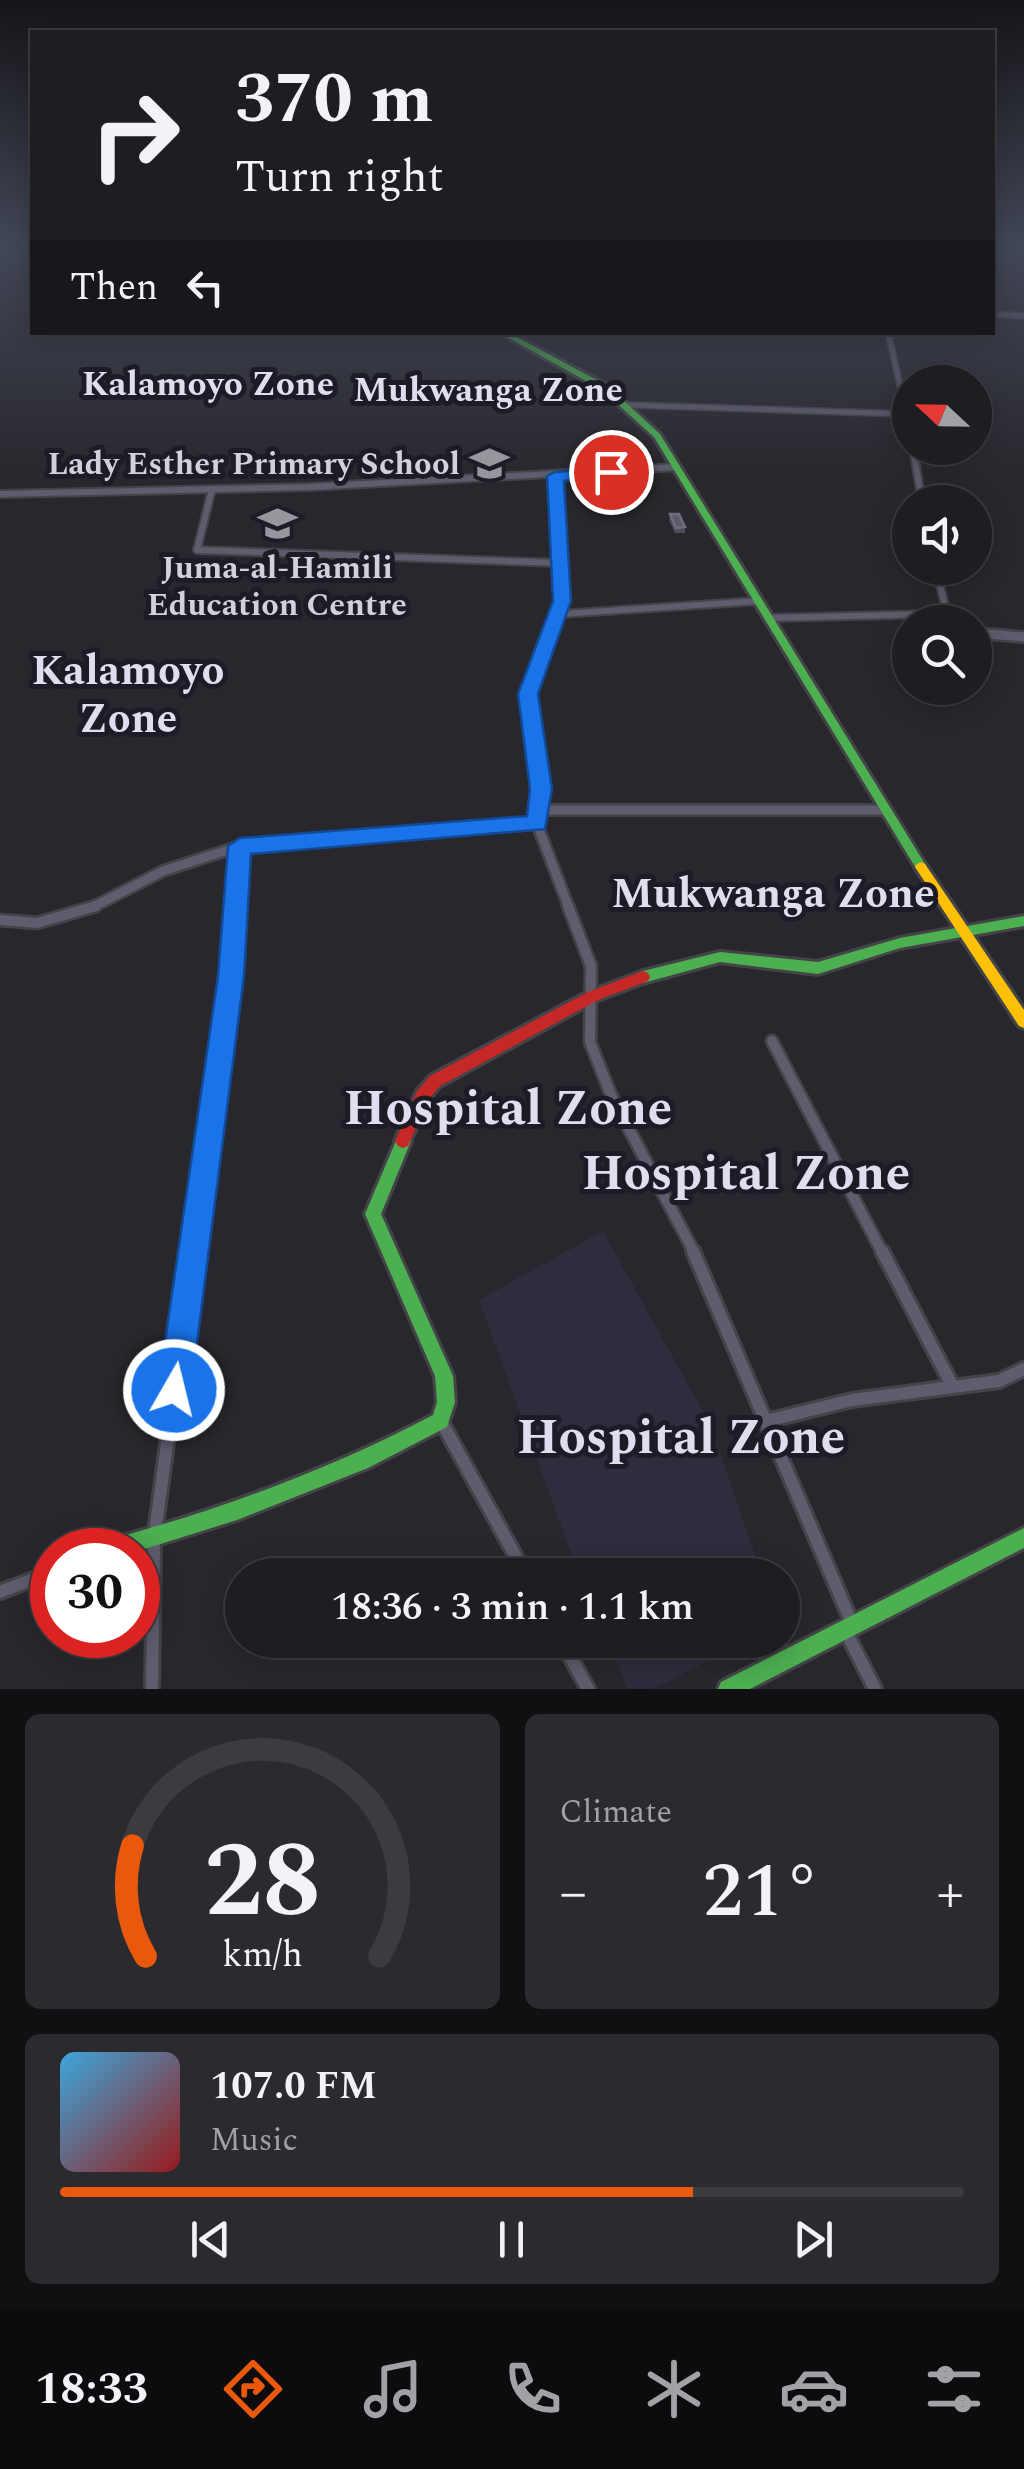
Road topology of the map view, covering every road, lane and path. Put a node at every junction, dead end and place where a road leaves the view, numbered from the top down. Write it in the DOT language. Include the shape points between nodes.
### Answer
graph roads {
  1 [pos="506,335"];
  2 [pos="889,335"];
  3 [pos="896,365"];
  4 [pos="629,405"];
  5 [pos="892,413"];
  6 [pos="677,468"];
  7 [pos="555,476"];
  8 [pos="212,489"];
  9 [pos="0,494"];
  10 [pos="560,563"];
  11 [pos="759,601"];
  12 [pos="560,614"];
  13 [pos="892,616"];
  14 [pos="769,618"];
  15 [pos="992,634"];
  16 [pos="1024,637"];
  17 [pos="538,810"];
  18 [pos="884,810"];
  19 [pos="537,824"];
  20 [pos="240,846"];
  21 [pos="0,920"];
  22 [pos="1024,921"];
  23 [pos="964,930"];
  24 [pos="593,996"];
  25 [pos="1024,1022"];
  26 [pos="772,1041"];
  27 [pos="1024,1368"];
  28 [pos="952,1385"];
  29 [pos="442,1421"];
  30 [pos="766,1421"];
  31 [pos="156,1528"];
  32 [pos="160,1538"];
  33 [pos="1024,1538"];
  34 [pos="517,1558"];
  35 [pos="30,1580"];
  36 [pos="0,1592"];
  37 [pos="850,1630"];
  38 [pos="152,1658"];
  39 [pos="571,1658"];
  40 [pos="152,1689"];
  41 [pos="588,1689"];
  42 [pos="728,1689"];
  43 [pos="875,1689"];
  1 -- 4 [label="main road" via="583,372"];
  2 -- 3 [label="street"];
  4 -- 5 [label="street"];
  4 -- 6 [label="main road"];
  6 -- 7 [label="street"];
  6 -- 11 [label="main road"];
  7 -- 8 [label="street"];
  7 -- 10 [label="street"];
  8 -- 9 [label="street"];
  8 -- 10 [label="street" via="198,550"];
  10 -- 12 [label="street"];
  11 -- 12 [label="street"];
  11 -- 14 [label="main road"];
  12 -- 17 [label="street" via="528,694"];
  13 -- 14 [label="street"];
  14 -- 18 [label="main road"];
  15 -- 16 [label="street"];
  17 -- 18 [label="street"];
  17 -- 19 [label="street"];
  18 -- 23 [label="main road"];
  19 -- 20 [label="street"];
  19 -- 24 [label="street" via="591,966"];
  20 -- 21 [label="street" via="163,871 82,914 37,923"];
  20 -- 31 [label="street" via="231,976"];
  22 -- 23 [label="main road"];
  23 -- 24 [label="main road" via="818,968 720,958 691,962"];
  23 -- 25 [label="main road"];
  24 -- 29 [label="main road" via="429,1085 376,1199 374,1221 444,1376"];
  24 -- 30 [label="street" via="590,1042 597,1061 699,1262"];
  26 -- 28 [label="street"];
  27 -- 28 [label="street" via="999,1381"];
  28 -- 30 [label="street"];
  29 -- 32 [label="main road" via="386,1452"];
  29 -- 34 [label="street"];
  30 -- 37 [label="street"];
  33 -- 37 [label="main road"];
  35 -- 36 [label="street"];
  37 -- 42 [label="main road"];
  37 -- 43 [label="street"];
  38 -- 40 [label="street"];
  39 -- 41 [label="street"];
}
